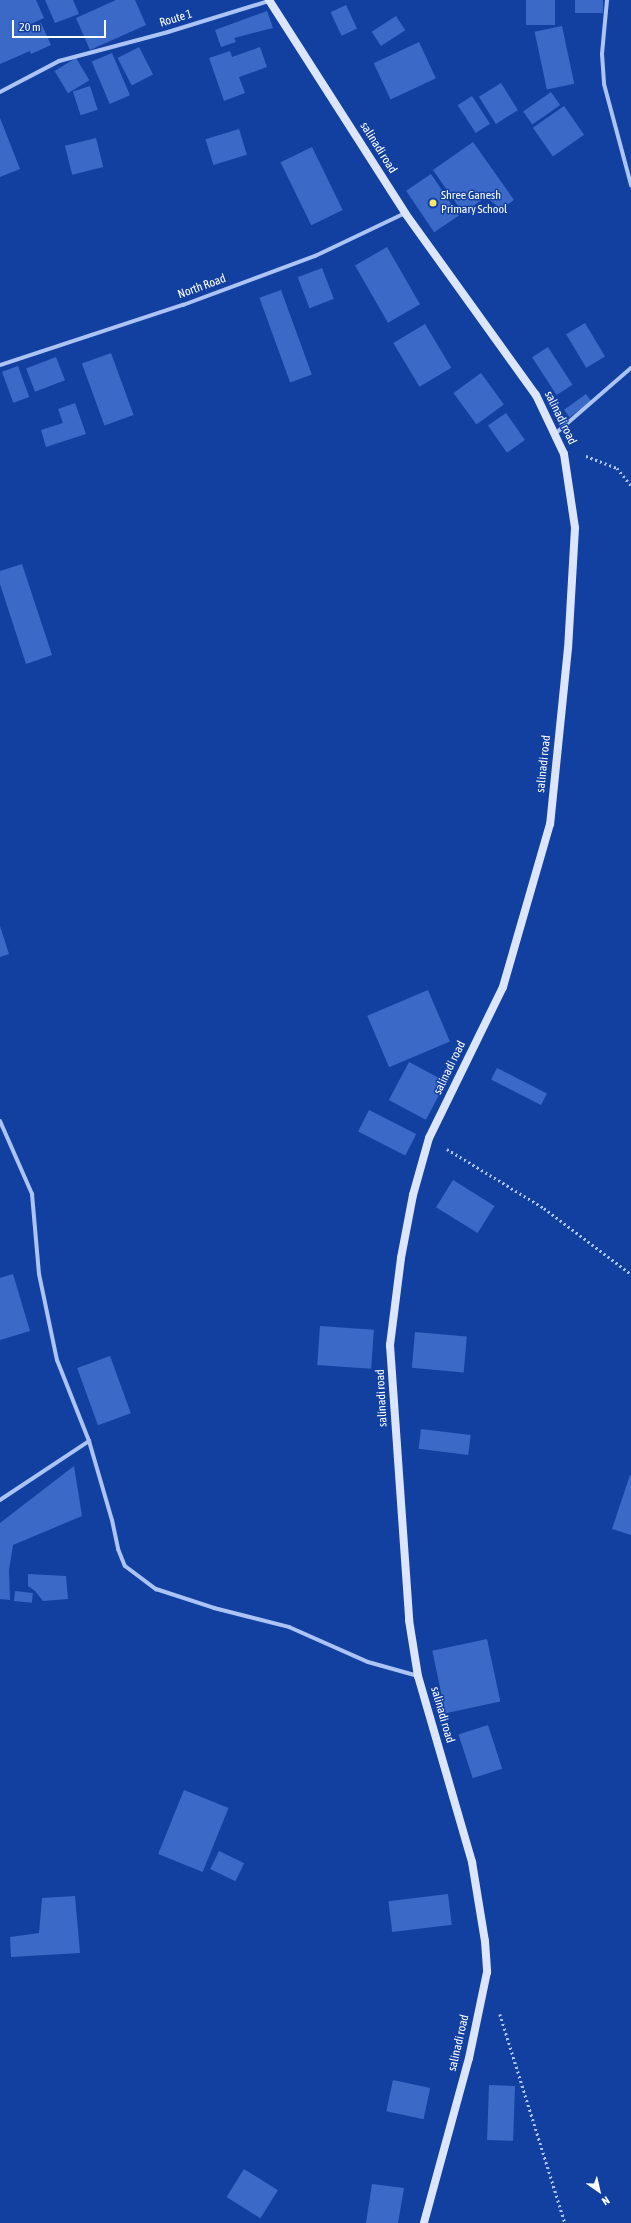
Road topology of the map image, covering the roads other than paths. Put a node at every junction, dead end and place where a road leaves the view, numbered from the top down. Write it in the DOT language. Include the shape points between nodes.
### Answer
graph roads {
  1 [pos="269,0"];
  2 [pos="607,0"];
  3 [pos="0,92"];
  4 [pos="631,185"];
  5 [pos="404,213"];
  6 [pos="0,365"];
  7 [pos="631,368"];
  8 [pos="555,434"];
  9 [pos="0,1121"];
  10 [pos="89,1441"];
  11 [pos="0,1500"];
  12 [pos="418,1676"];
  13 [pos="424,2223"];
  1 -- 3 [label="street, Route 1" via="168,32 59,61"];
  1 -- 5 [label="street, salinadi road"];
  2 -- 4 [label="street" via="602,54 604,84"];
  5 -- 6 [label="street, North Road" via="308,258 183,305"];
  5 -- 8 [label="street, salinadi road" via="536,395"];
  7 -- 8 [label="street"];
  8 -- 12 [label="street, salinadi road" via="564,454 574,528 568,648 550,824 503,987 429,1138 413,1195 401,1258 390,1345 409,1620"];
  9 -- 10 [label="street" via="32,1194 39,1274 57,1360"];
  10 -- 11 [label="street"];
  10 -- 12 [label="street" via="118,1549 125,1566 139,1578 156,1589 214,1608 289,1627 368,1662"];
  12 -- 13 [label="street, salinadi road" via="472,1862 485,1941 487,1972 469,2058"];
}
